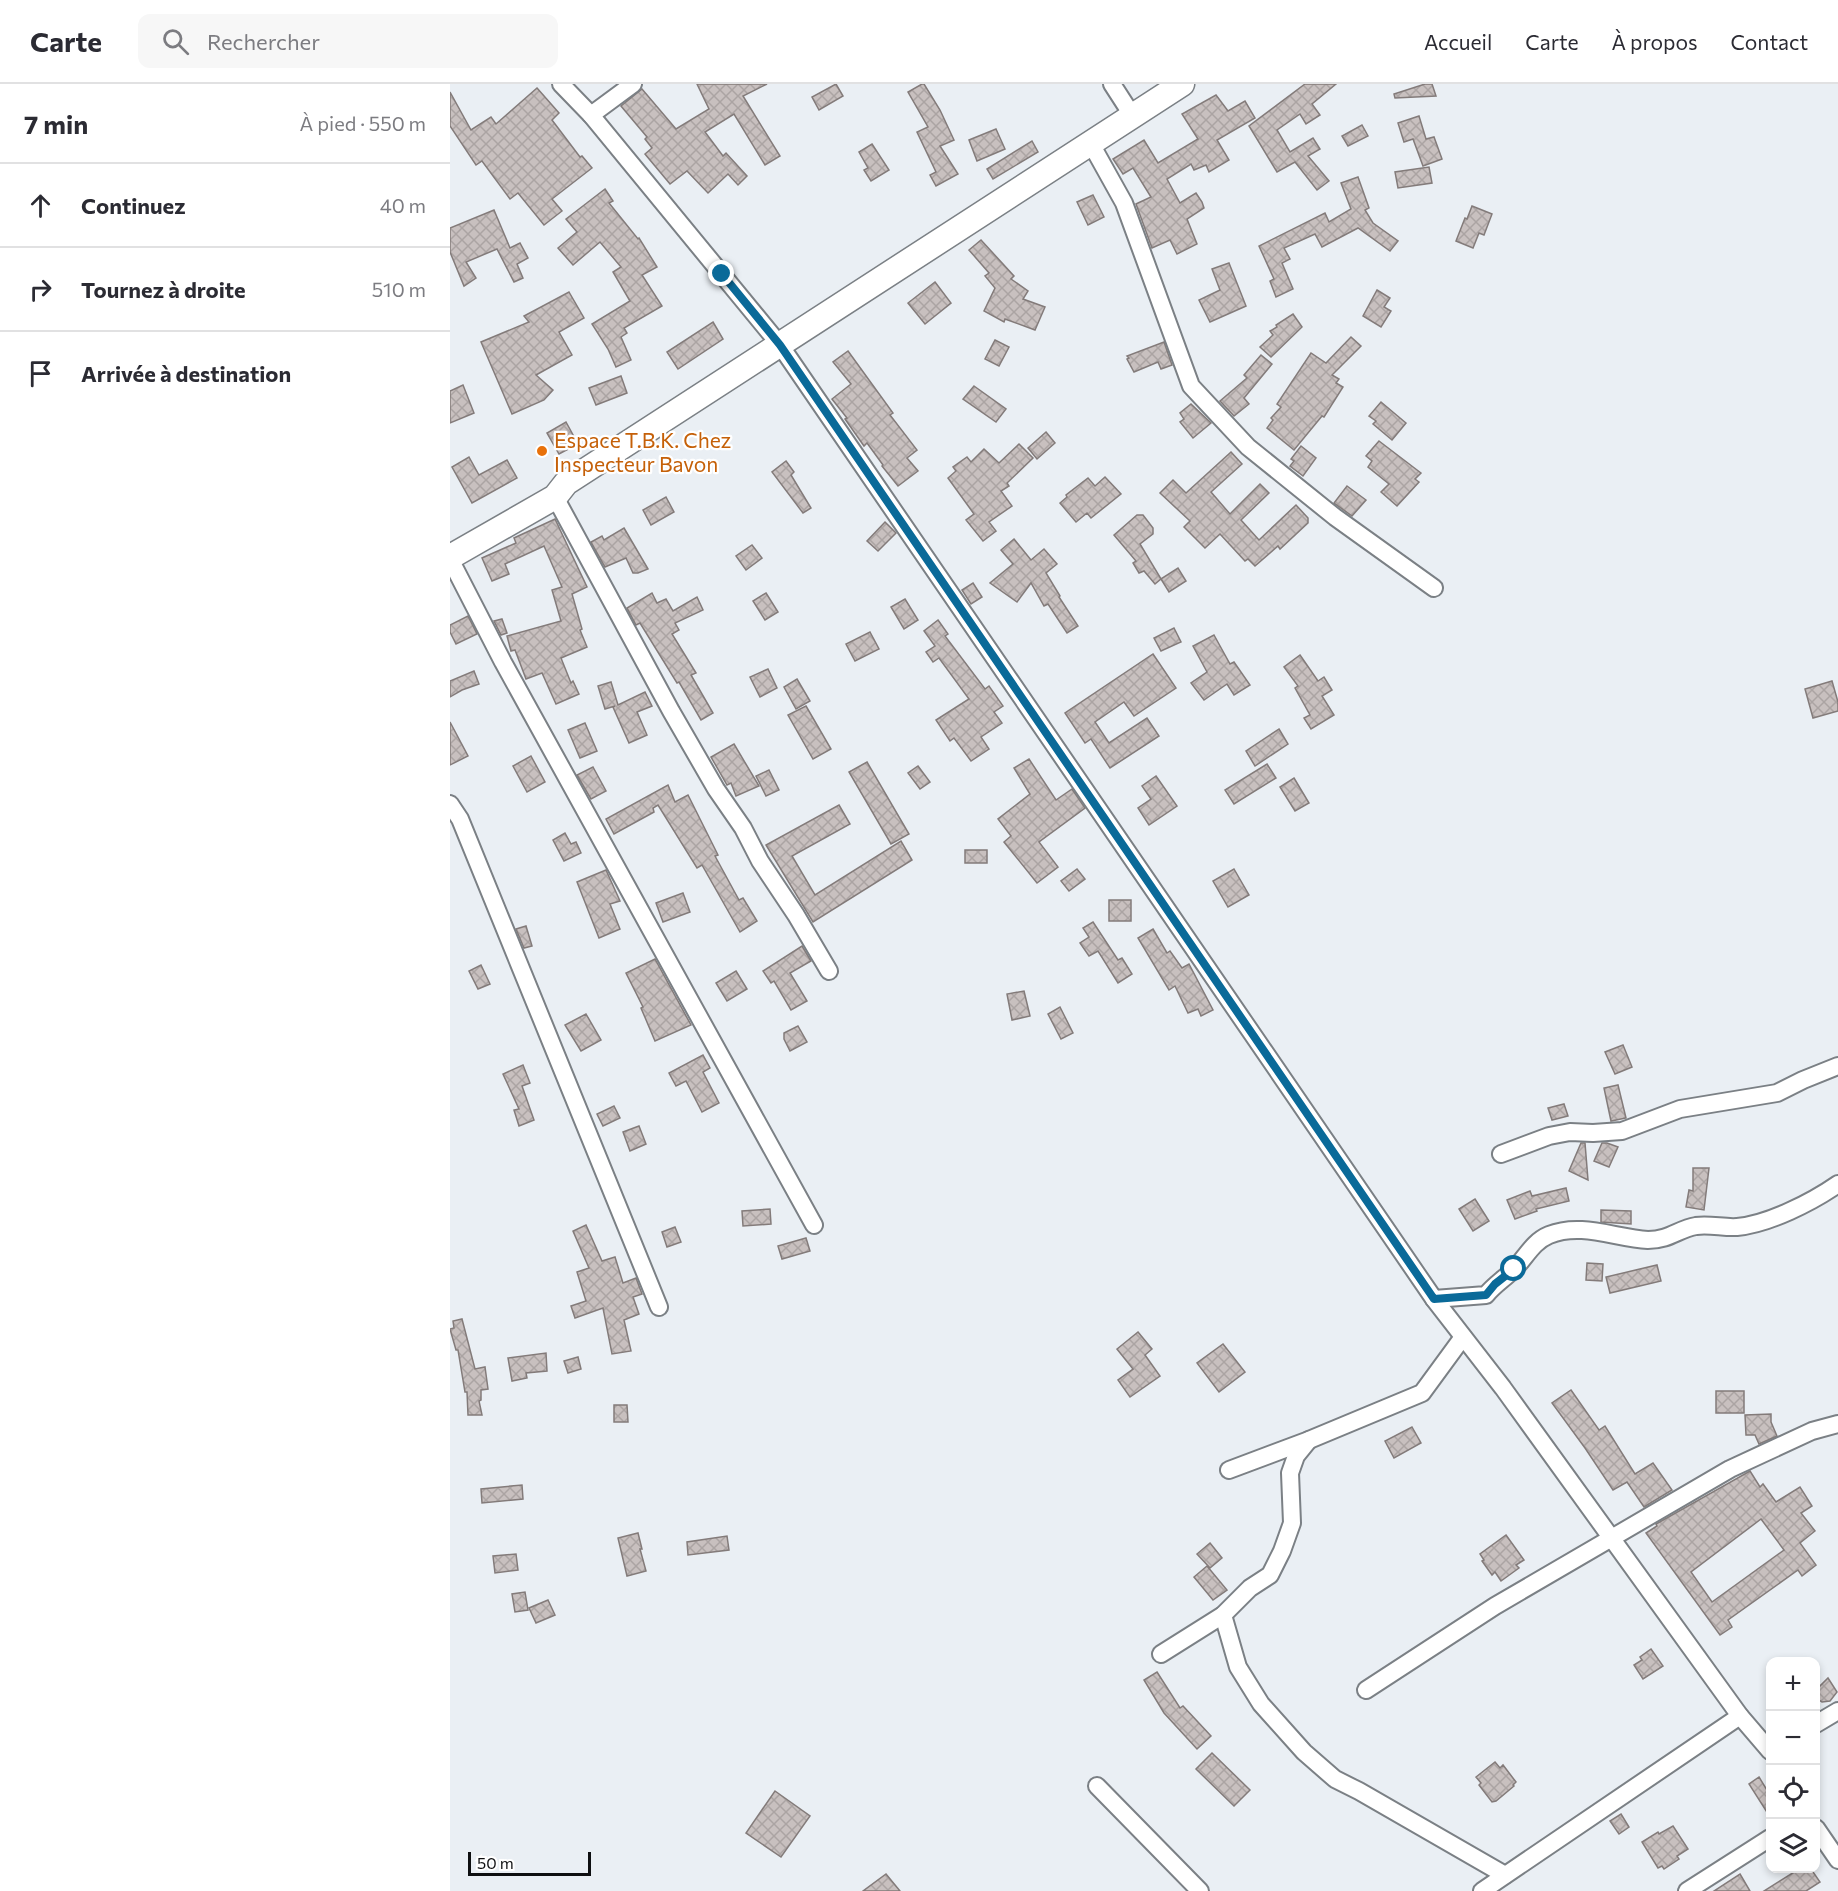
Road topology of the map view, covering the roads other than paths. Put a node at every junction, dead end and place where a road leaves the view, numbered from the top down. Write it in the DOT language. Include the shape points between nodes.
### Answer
graph roads {
  1 [pos="561,84"];
  2 [pos="633,84"];
  3 [pos="1112,84"];
  4 [pos="1182,84"];
  5 [pos="591,115"];
  6 [pos="1132,115"];
  7 [pos="1090,142"];
  8 [pos="780,345"];
  9 [pos="555,497"];
  10 [pos="450,558"];
  11 [pos="1434,588"];
  12 [pos="450,804"];
  13 [pos="829,971"];
  14 [pos="1838,1066"];
  15 [pos="1501,1154"];
  16 [pos="1838,1184"];
  17 [pos="814,1225"];
  18 [pos="1434,1299"];
  19 [pos="659,1307"];
  20 [pos="1463,1337"];
  21 [pos="1838,1424"];
  22 [pos="1309,1440"];
  23 [pos="1229,1470"];
  24 [pos="1611,1540"];
  25 [pos="1223,1615"];
  26 [pos="1161,1654"];
  27 [pos="1366,1690"];
  28 [pos="1838,1711"];
  29 [pos="1740,1716"];
  30 [pos="1820,1721"];
  31 [pos="1766,1745"];
  32 [pos="1097,1786"];
  33 [pos="1820,1835"];
  34 [pos="1766,1841"];
  35 [pos="1838,1860"];
  36 [pos="1505,1875"];
  37 [pos="1200,1891"];
  38 [pos="1482,1891"];
  39 [pos="1688,1891"];
  1 -- 5 [label="street"];
  2 -- 5 [label="street"];
  3 -- 6 [label="street"];
  4 -- 6 [label="highway"];
  5 -- 8 [label="street"];
  6 -- 7 [label="highway"];
  7 -- 8 [label="highway"];
  7 -- 11 [label="street" via="1124,203 1191,386 1248,447 1335,518"];
  8 -- 9 [label="highway" via="566,483"];
  8 -- 18 [label="street"];
  9 -- 10 [label="highway"];
  9 -- 13 [label="street" via="716,789"];
  10 -- 17 [label="street" via="503,662"];
  12 -- 19 [label="street" via="465,830"];
  14 -- 15 [label="street" via="1777,1093 1680,1109 1622,1131 1560,1134"];
  16 -- 18 [label="street" via="1778,1215 1738,1227 1699,1226 1669,1238 1650,1240 1588,1230 1548,1235 1486,1295"];
  18 -- 20 [label="street"];
  20 -- 22 [label="street" via="1422,1393"];
  20 -- 24 [label="street"];
  21 -- 24 [label="street" via="1812,1431 1730,1469"];
  22 -- 23 [label="street"];
  22 -- 25 [label="street" via="1296,1456 1290,1473 1292,1523 1282,1551 1270,1575"];
  24 -- 27 [label="street" via="1495,1606"];
  24 -- 29 [label="street"];
  25 -- 26 [label="street"];
  25 -- 36 [label="street" via="1238,1667 1261,1704 1304,1752 1335,1779"];
  28 -- 30 [label="street"];
  29 -- 31 [label="street"];
  29 -- 36 [label="street"];
  32 -- 37 [label="street"];
  33 -- 35 [label="street"];
  34 -- 39 [label="street"];
  36 -- 38 [label="street"];
}
